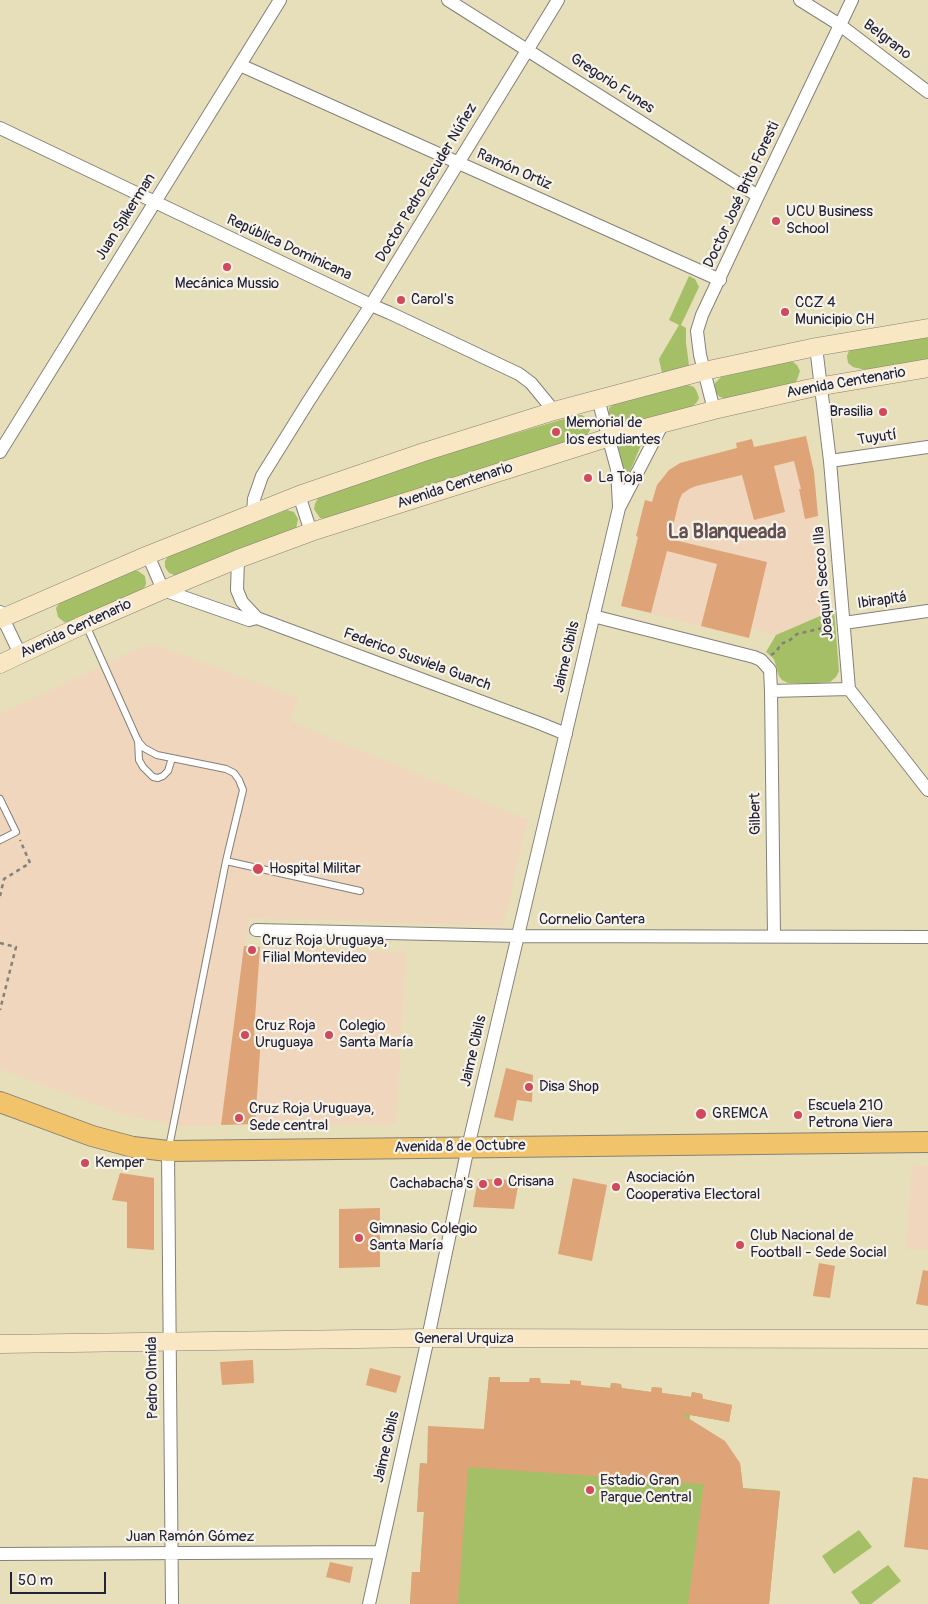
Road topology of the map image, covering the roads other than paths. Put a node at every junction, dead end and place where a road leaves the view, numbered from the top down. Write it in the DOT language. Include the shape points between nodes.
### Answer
graph roads {
  1 [pos="280,0"];
  2 [pos="448,0"];
  3 [pos="558,0"];
  4 [pos="800,0"];
  5 [pos="852,0"];
  6 [pos="840,26"];
  7 [pos="528,50"];
  8 [pos="240,65"];
  9 [pos="928,92"];
  10 [pos="0,128"];
  11 [pos="458,163"];
  12 [pos="758,196"];
  13 [pos="154,202"];
  14 [pos="720,280"];
  15 [pos="371,305"];
  16 [pos="928,328"];
  17 [pos="816,347"];
  18 [pos="928,368"];
  19 [pos="704,371"];
  20 [pos="821,386"];
  21 [pos="598,399"];
  22 [pos="714,410"];
  23 [pos="554,411"];
  24 [pos="663,423"];
  25 [pos="607,438"];
  26 [pos="928,447"];
  27 [pos="0,452"];
  28 [pos="830,461"];
  29 [pos="299,495"];
  30 [pos="619,508"];
  31 [pos="252,513"];
  32 [pos="311,532"];
  33 [pos="148,555"];
  34 [pos="238,559"];
  35 [pos="163,590"];
  36 [pos="928,611"];
  37 [pos="1,616"];
  38 [pos="593,616"];
  39 [pos="257,618"];
  40 [pos="844,623"];
  41 [pos="85,624"];
  42 [pos="20,654"];
  43 [pos="0,664"];
  44 [pos="849,689"];
  45 [pos="771,691"];
  46 [pos="566,734"];
  47 [pos="138,739"];
  48 [pos="172,758"];
  49 [pos="927,787"];
  50 [pos="0,799"];
  51 [pos="0,840"];
  52 [pos="226,861"];
  53 [pos="360,891"];
  54 [pos="256,930"];
  55 [pos="518,936"];
  56 [pos="774,936"];
  57 [pos="928,937"];
  58 [pos="0,1102"];
  59 [pos="928,1142"];
  60 [pos="468,1147"];
  61 [pos="168,1151"];
  62 [pos="428,1338"];
  63 [pos="928,1339"];
  64 [pos="169,1342"];
  65 [pos="0,1344"];
  66 [pos="380,1552"];
  67 [pos="0,1554"];
  68 [pos="171,1554"];
  69 [pos="172,1604"];
  70 [pos="369,1604"];
  1 -- 8 [label="street, Juan Spikerman"];
  2 -- 7 [label="street, Gregorio Funes"];
  3 -- 7 [label="street, Doctor Pedro Escuder Núñez"];
  4 -- 6 [label="street, Belgrano"];
  5 -- 6 [label="street, Doctor José Brito Foresti"];
  6 -- 9 [label="street, Belgrano"];
  6 -- 12 [label="street, Doctor José Brito Foresti"];
  7 -- 11 [label="street, Doctor Pedro Escuder Núñez"];
  7 -- 12 [label="street, Gregorio Funes"];
  8 -- 11 [label="street, Ramón Ortiz"];
  8 -- 13 [label="street, Juan Spikerman"];
  10 -- 13 [label="street, República Dominicana"];
  11 -- 14 [label="street, Ramón Ortiz"];
  11 -- 15 [label="street, Doctor Pedro Escuder Núñez"];
  12 -- 14 [label="street, Doctor José Brito Foresti"];
  13 -- 15 [label="street, República Dominicana"];
  13 -- 27 [label="street, Juan Spikerman"];
  14 -- 19 [label="street, Doctor José Brito Foresti" via="697,331"];
  15 -- 23 [label="street, República Dominicana" via="519,374 531,383"];
  15 -- 31 [label="street, Doctor Pedro Escuder Núñez" via="262,476"];
  16 -- 17 [label="street"];
  17 -- 19 [label="street"];
  17 -- 20 [label="street, Joaquín Secco Illa"];
  18 -- 20 [label="street, Avenida Centenario"];
  19 -- 21 [label="street"];
  19 -- 22 [label="street, Doctor José Brito Foresti"];
  20 -- 22 [label="street, Avenida Centenario"];
  20 -- 28 [label="street, Joaquín Secco Illa"];
  21 -- 23 [label="street"];
  21 -- 25 [label="street, Jaime Cibils"];
  22 -- 24 [label="street, Avenida Centenario"];
  23 -- 29 [label="street"];
  24 -- 25 [label="street, Avenida Centenario"];
  24 -- 30 [label="street, Jaime Cibils"];
  25 -- 30 [label="street, Jaime Cibils" via="617,469"];
  25 -- 32 [label="street, Avenida Centenario"];
  26 -- 28 [label="street, Tuyutí"];
  28 -- 40 [label="street, Joaquín Secco Illa"];
  29 -- 31 [label="street"];
  29 -- 32 [label="street"];
  30 -- 38 [label="street, Jaime Cibils"];
  31 -- 33 [label="street"];
  32 -- 34 [label="street, Avenida Centenario"];
  33 -- 35 [label="street"];
  33 -- 37 [label="street"];
  34 -- 35 [label="street, Avenida Centenario"];
  34 -- 39 [label="street, Federico Susviela Guarch" via="237,590 242,602"];
  35 -- 39 [label="street, Federico Susviela Guarch" via="249,620"];
  35 -- 41 [label="street, Avenida Centenario"];
  36 -- 40 [label="street, Ibirapitá"];
  37 -- 42 [label="street"];
  38 -- 45 [label="street" via="754,657 761,660 771,673"];
  38 -- 46 [label="street, Jaime Cibils"];
  39 -- 46 [label="street, Federico Susviela Guarch"];
  40 -- 44 [label="street, Joaquín Secco Illa"];
  41 -- 42 [label="street, Avenida Centenario"];
  41 -- 47 [label="lane"];
  42 -- 43 [label="street, Avenida Centenario"];
  44 -- 45 [label="street"];
  44 -- 49 [label="street"];
  45 -- 56 [label="street, Gilbert"];
  46 -- 55 [label="street, Jaime Cibils"];
  47 -- 48 [label="lane" via="150,753"];
  47 -- 48 [label="lane" via="139,760 153,777 163,776"];
  48 -- 52 [label="lane" via="226,769 239,780 242,790"];
  50 -- 51 [label="lane" via="16,832"];
  52 -- 53 [label="lane"];
  52 -- 61 [label="lane"];
  54 -- 55 [label="street, Cornelio Cantera"];
  55 -- 56 [label="street, Cornelio Cantera"];
  55 -- 60 [label="street, Jaime Cibils"];
  56 -- 57 [label="street, Cornelio Cantera"];
  58 -- 61 [label="main road, Avenida 8 de Octubre" via="92,1136 133,1147"];
  59 -- 60 [label="main road, Avenida 8 de Octubre"];
  60 -- 61 [label="main road, Avenida 8 de Octubre"];
  60 -- 62 [label="street, Jaime Cibils"];
  61 -- 64 [label="street, Pedro Olmida"];
  62 -- 63 [label="street, General Urquiza"];
  62 -- 64 [label="street, General Urquiza"];
  62 -- 66 [label="street, Jaime Cibils"];
  64 -- 65 [label="street, General Urquiza"];
  64 -- 68 [label="street, Pedro Olmida"];
  66 -- 68 [label="street, Juan Ramón Gómez"];
  66 -- 70 [label="street, Jaime Cibils"];
  67 -- 68 [label="street, Juan Ramón Gómez"];
  68 -- 69 [label="street, Pedro Olmida"];
}
